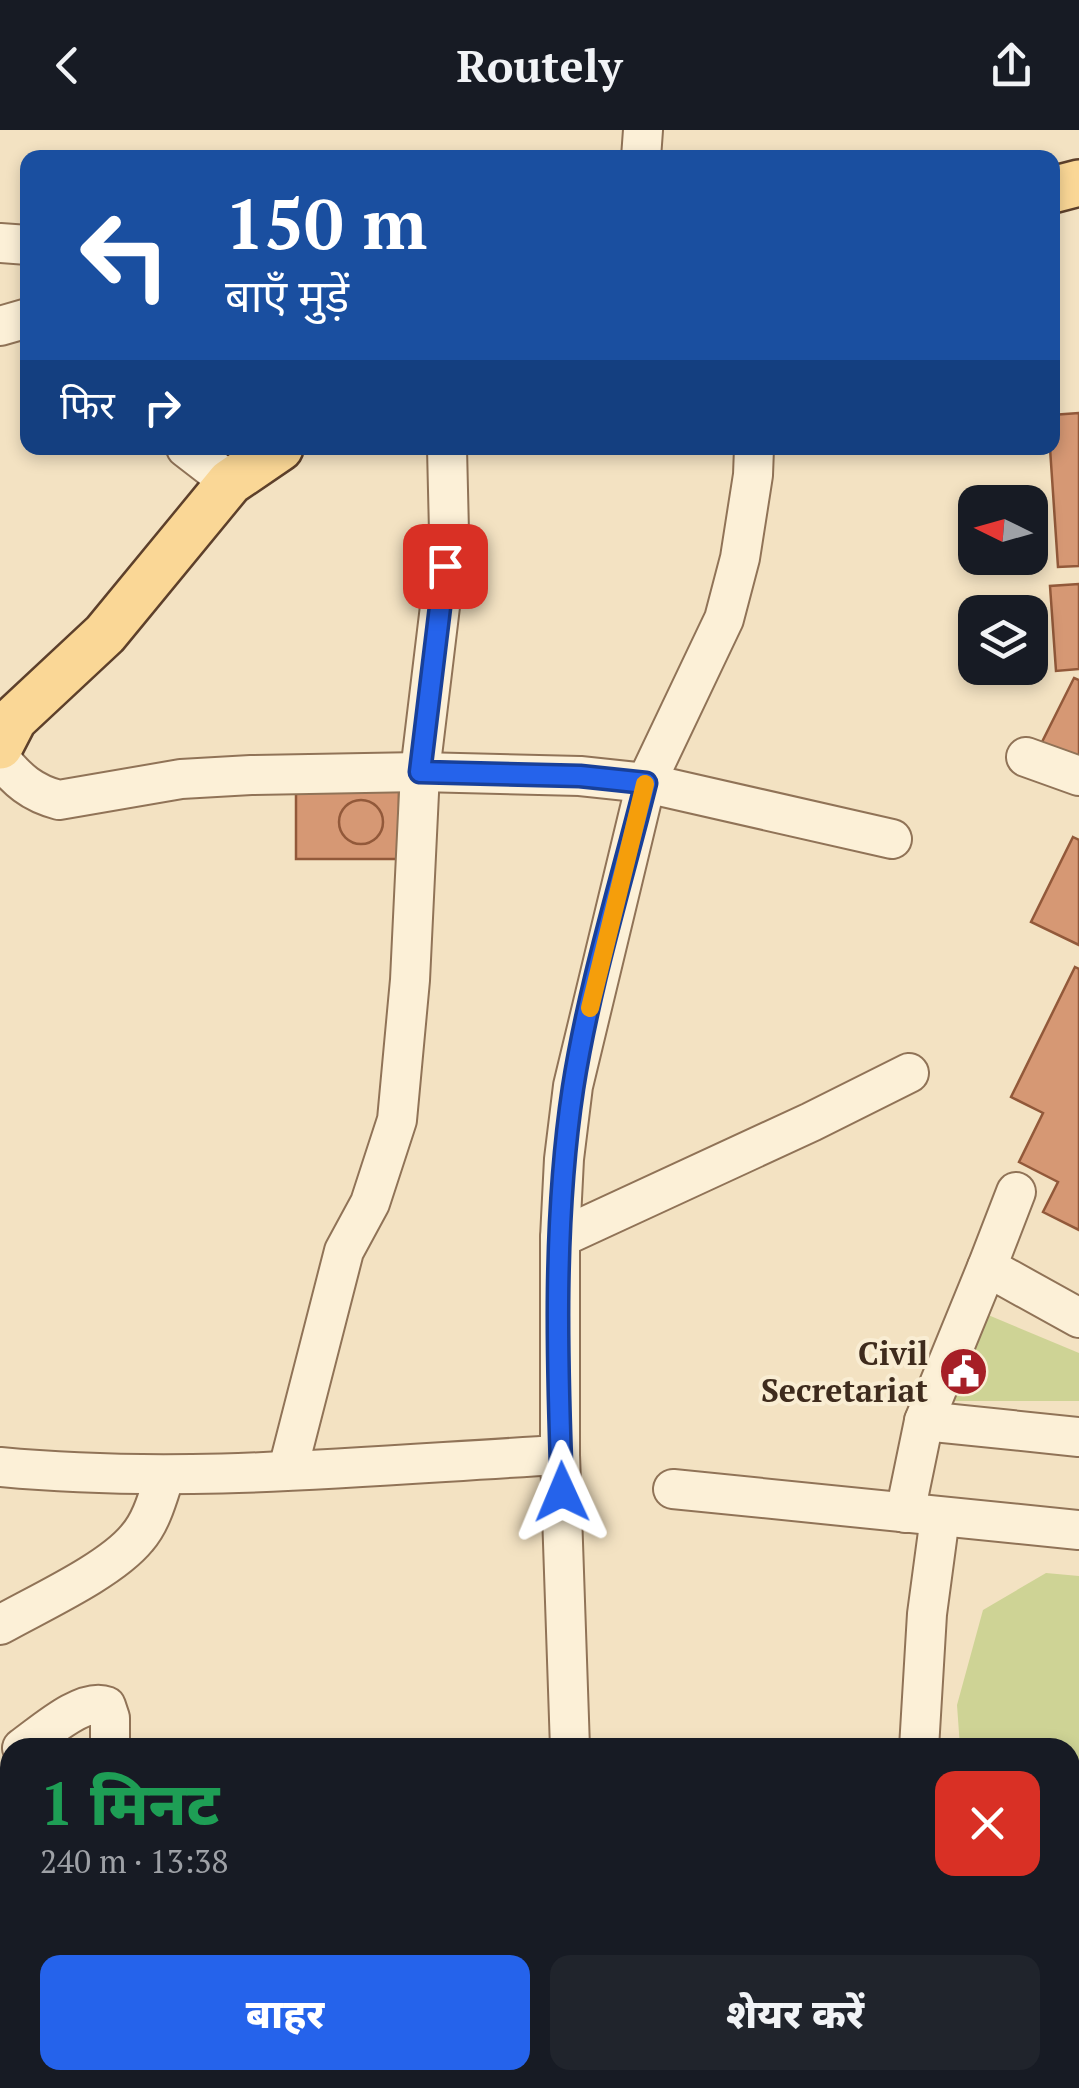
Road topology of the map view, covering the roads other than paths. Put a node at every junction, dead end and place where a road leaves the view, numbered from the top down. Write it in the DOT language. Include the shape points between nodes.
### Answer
graph roads {
  1 [pos="195,455"];
  2 [pos="270,455"];
  3 [pos="446,455"];
  4 [pos="754,455"];
  5 [pos="230,482"];
  6 [pos="3,736"];
  7 [pos="1026,757"];
  8 [pos="420,772"];
  9 [pos="1079,776"];
  10 [pos="646,783"];
  11 [pos="892,838"];
  12 [pos="909,1073"];
  13 [pos="1016,1192"];
  14 [pos="560,1238"];
  15 [pos="988,1267"];
  16 [pos="1079,1318"];
  17 [pos="924,1420"];
  18 [pos="1079,1437"];
  19 [pos="560,1456"];
  20 [pos="0,1467"];
  21 [pos="288,1469"];
  22 [pos="165,1475"];
  23 [pos="673,1489"];
  24 [pos="923,1515"];
  25 [pos="1079,1530"];
  26 [pos="0,1625"];
  27 [pos="37,1738"];
  28 [pos="110,1738"];
  29 [pos="570,1738"];
  30 [pos="920,1738"];
  1 -- 5 [label="street"];
  2 -- 5 [label="main road"];
  3 -- 8 [label="street" via="449,532"];
  4 -- 10 [label="street" via="724,619"];
  5 -- 6 [label="main road" via="104,634"];
  6 -- 8 [label="street" via="18,782 59,800 181,779"];
  7 -- 9 [label="street"];
  8 -- 10 [label="street"];
  8 -- 21 [label="street" via="397,1120 377,1186 344,1251"];
  10 -- 11 [label="street"];
  10 -- 14 [label="street" via="574,1086"];
  12 -- 14 [label="street"];
  13 -- 15 [label="street"];
  14 -- 19 [label="street"];
  15 -- 16 [label="street"];
  15 -- 17 [label="street"];
  17 -- 18 [label="street"];
  17 -- 24 [label="street"];
  19 -- 21 [label="street"];
  19 -- 29 [label="street"];
  20 -- 22 [label="street"];
  21 -- 22 [label="street"];
  22 -- 26 [label="street" via="137,1538 108,1563"];
  23 -- 24 [label="street"];
  24 -- 25 [label="street"];
  24 -- 30 [label="street" via="927,1614"];
  27 -- 28 [label="street" via="98,1703 106,1706"];
}
